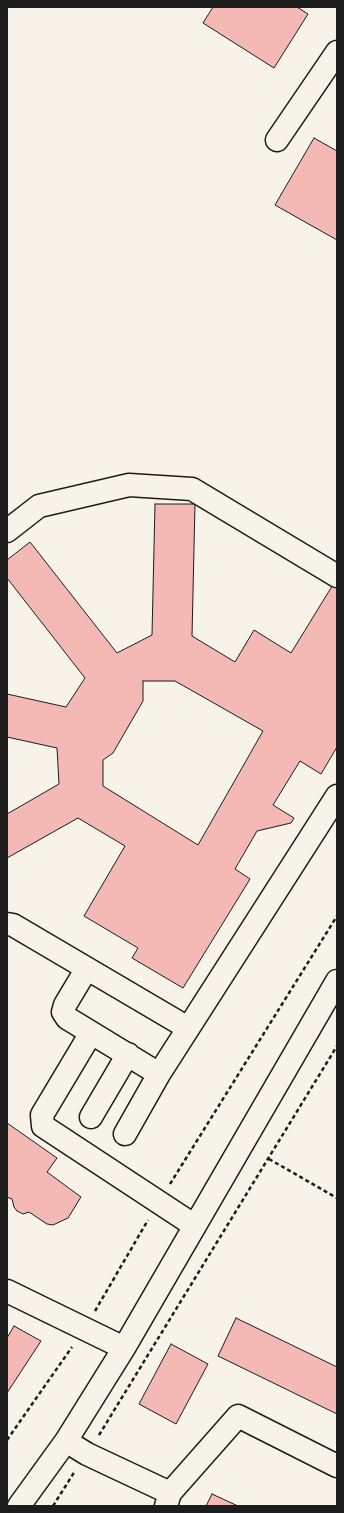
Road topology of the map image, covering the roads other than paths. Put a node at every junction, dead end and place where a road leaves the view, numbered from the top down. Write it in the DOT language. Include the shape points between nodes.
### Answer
graph roads {
  1 [pos="337,52"];
  2 [pos="277,140"];
  3 [pos="7,531"];
  4 [pos="337,576"];
  5 [pos="337,796"];
  6 [pos="7,924"];
  7 [pos="86,970"];
  8 [pos="337,981"];
  9 [pos="188,1028"];
  10 [pos="91,1033"];
  11 [pos="128,1054"];
  12 [pos="159,1074"];
  13 [pos="91,1117"];
  14 [pos="125,1134"];
  15 [pos="195,1226"];
  16 [pos="7,1291"];
  17 [pos="124,1348"];
  18 [pos="66,1440"];
  19 [pos="337,1466"];
  20 [pos="168,1500"];
  21 [pos="19,1506"];
  1 -- 2 [label="street"];
  3 -- 4 [label="street" via="39,506 129,485 192,489"];
  5 -- 9 [label="street"];
  6 -- 7 [label="street" via="13,925"];
  7 -- 9 [label="street"];
  7 -- 10 [label="street" via="63,1012 67,1018"];
  8 -- 15 [label="street"];
  9 -- 12 [label="street"];
  10 -- 11 [label="street"];
  10 -- 15 [label="street" via="42,1115 43,1126"];
  11 -- 12 [label="street"];
  11 -- 13 [label="street"];
  12 -- 14 [label="street"];
  15 -- 17 [label="street"];
  16 -- 17 [label="street"];
  17 -- 18 [label="street"];
  18 -- 20 [label="street"];
  18 -- 21 [label="street"];
  19 -- 20 [label="street" via="238,1416"];
}
